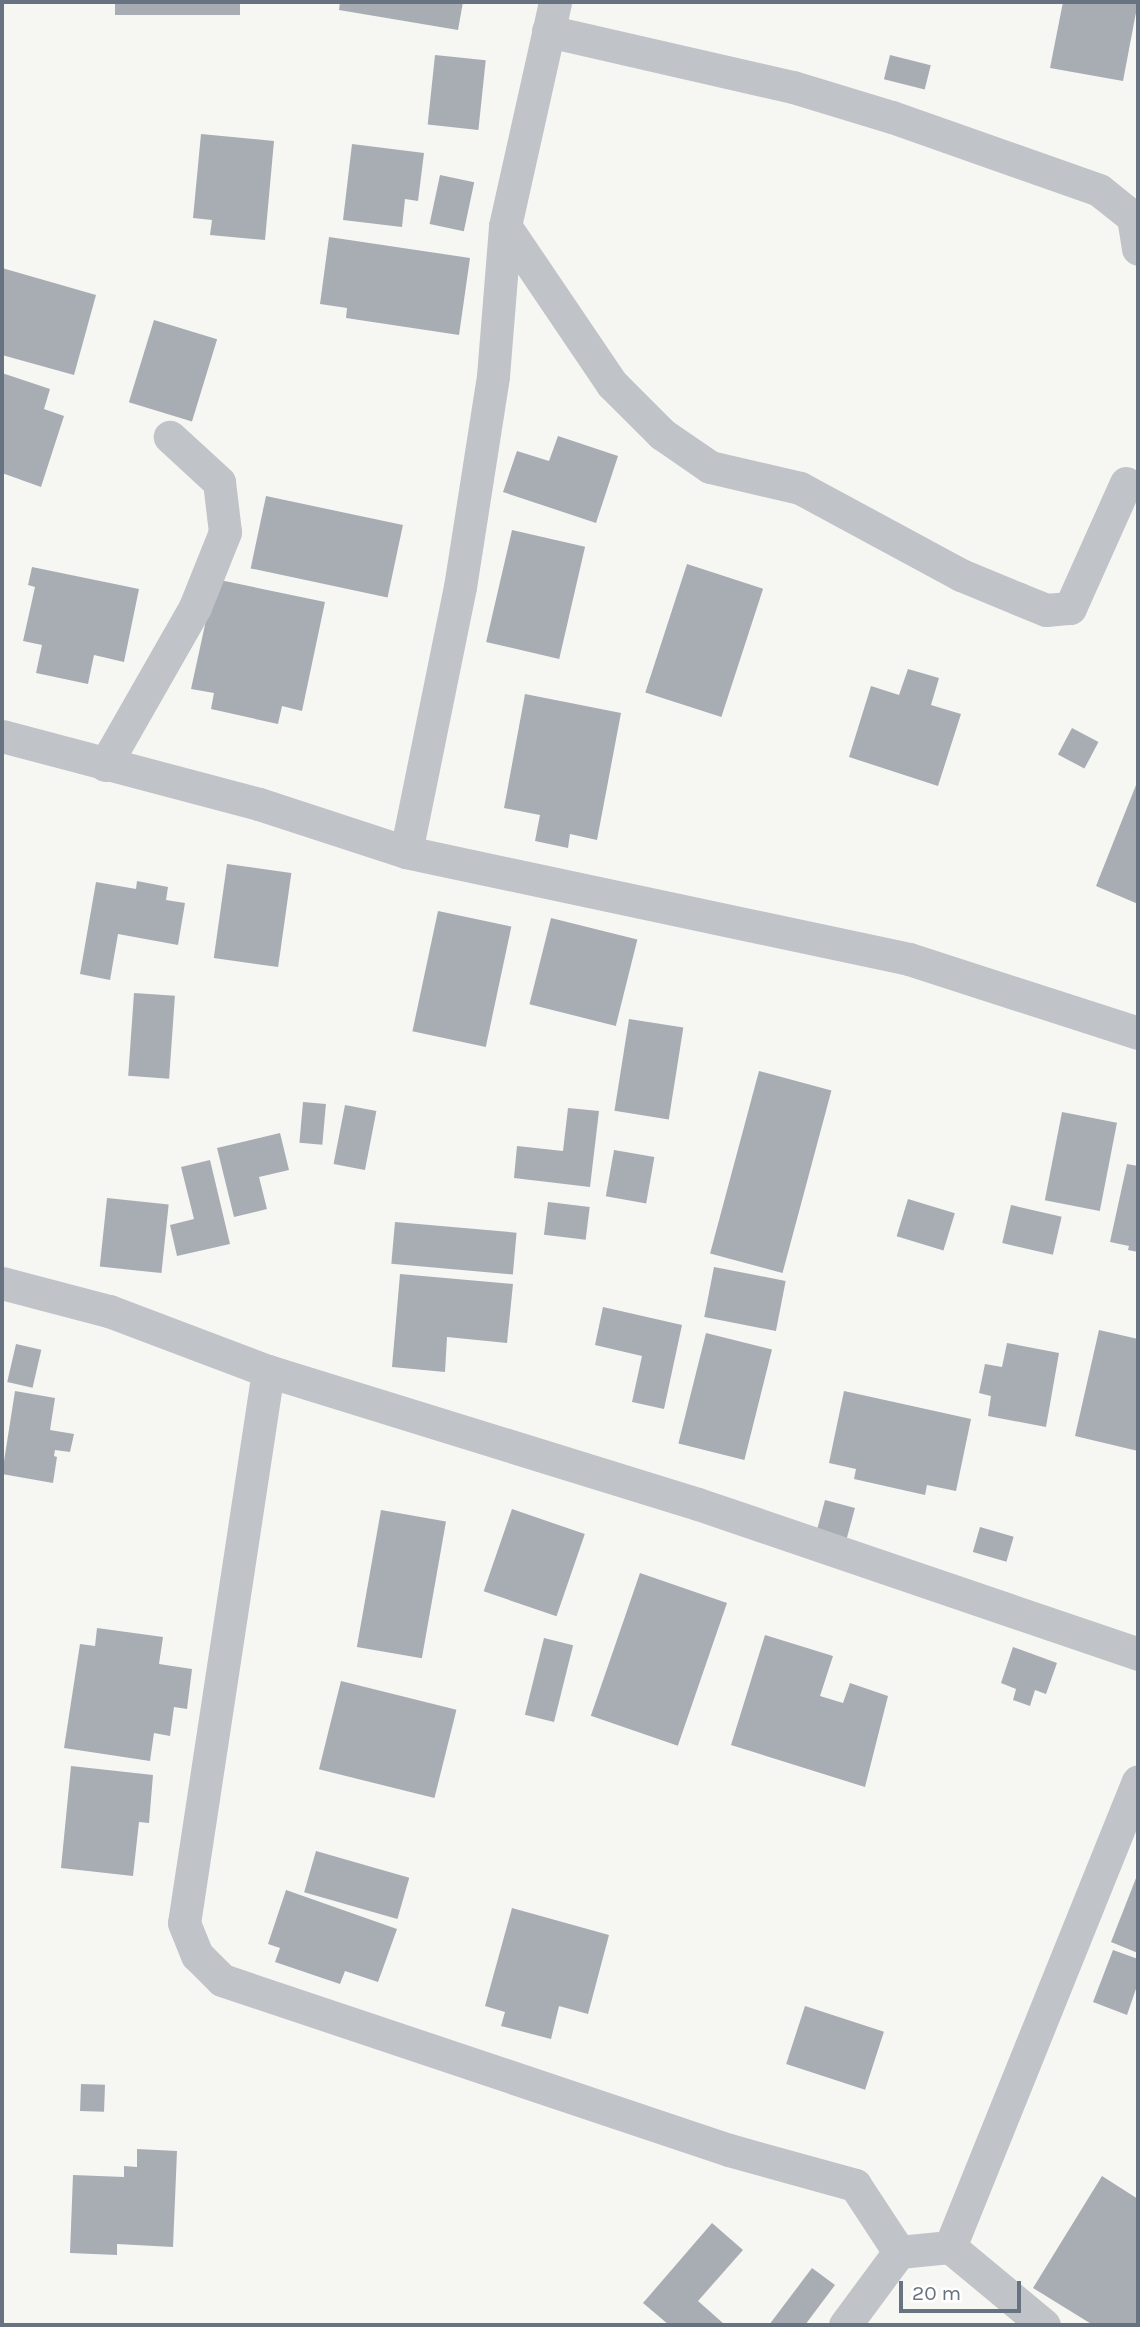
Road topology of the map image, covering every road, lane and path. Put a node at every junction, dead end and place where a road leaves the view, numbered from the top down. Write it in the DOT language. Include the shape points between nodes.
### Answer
graph roads {
  1 [pos="551,16"];
  2 [pos="505,226"];
  3 [pos="1138,249"];
  4 [pos="170,437"];
  5 [pos="1126,483"];
  6 [pos="2,736"];
  7 [pos="105,765"];
  8 [pos="406,852"];
  9 [pos="1138,1033"];
  10 [pos="2,1283"];
  11 [pos="268,1371"];
  12 [pos="1138,1654"];
  13 [pos="1138,1781"];
  14 [pos="950,2248"];
  15 [pos="899,2252"];
  16 [pos="845,2325"];
  17 [pos="1044,2325"];
  1 -- 2 [label="street"];
  1 -- 3 [label="street" via="892,117 1099,190 1133,217"];
  2 -- 5 [label="street" via="612,384 662,434 710,467 800,488 961,575 1046,610 1070,608"];
  2 -- 8 [label="street" via="494,376 460,587"];
  4 -- 7 [label="street" via="219,482 225,532 195,607"];
  6 -- 7 [label="street"];
  7 -- 8 [label="street" via="259,804"];
  8 -- 9 [label="street" via="909,959"];
  10 -- 11 [label="street" via="109,1311"];
  11 -- 12 [label="street" via="698,1504"];
  11 -- 15 [label="street" via="184,1923 197,1955 222,1980 729,2150 855,2185"];
  13 -- 14 [label="street"];
  14 -- 15 [label="street"];
  14 -- 17 [label="street"];
  15 -- 16 [label="street"];
}
